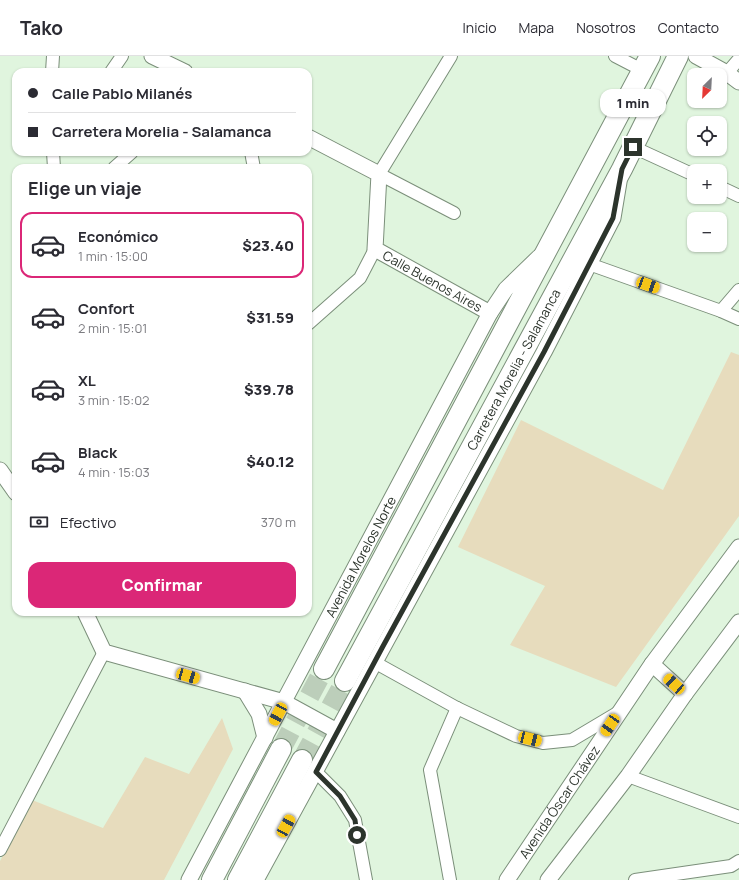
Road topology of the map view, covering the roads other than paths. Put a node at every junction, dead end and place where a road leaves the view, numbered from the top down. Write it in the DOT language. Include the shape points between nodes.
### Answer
graph roads {
  1 [pos="53,56"];
  2 [pos="122,56"];
  3 [pos="152,56"];
  4 [pos="615,56"];
  5 [pos="678,56"];
  6 [pos="696,56"];
  7 [pos="445,58"];
  8 [pos="739,59"];
  9 [pos="646,63"];
  10 [pos="52,68"];
  11 [pos="114,68"];
  12 [pos="177,68"];
  13 [pos="718,68"];
  14 [pos="727,73"];
  15 [pos="739,82"];
  16 [pos="312,139"];
  17 [pos="633,147"];
  18 [pos="128,156"];
  19 [pos="118,164"];
  20 [pos="622,169"];
  21 [pos="687,172"];
  22 [pos="379,174"];
  23 [pos="727,190"];
  24 [pos="739,196"];
  25 [pos="454,213"];
  26 [pos="549,247"];
  27 [pos="375,249"];
  28 [pos="589,264"];
  29 [pos="739,290"];
  30 [pos="721,311"];
  31 [pos="490,313"];
  32 [pos="312,320"];
  33 [pos="739,320"];
  34 [pos="0,470"];
  35 [pos="12,487"];
  36 [pos="739,547"];
  37 [pos="87,616"];
  38 [pos="739,622"];
  39 [pos="104,652"];
  40 [pos="374,662"];
  41 [pos="652,664"];
  42 [pos="324,669"];
  43 [pos="345,682"];
  44 [pos="245,691"];
  45 [pos="686,694"];
  46 [pos="284,702"];
  47 [pos="457,708"];
  48 [pos="618,712"];
  49 [pos="337,731"];
  50 [pos="265,738"];
  51 [pos="281,749"];
  52 [pos="309,766"];
  53 [pos="628,776"];
  54 [pos="739,817"];
  55 [pos="0,850"];
  56 [pos="739,861"];
  57 [pos="189,880"];
  58 [pos="212,880"];
  59 [pos="238,880"];
  60 [pos="256,880"];
  61 [pos="366,880"];
  62 [pos="450,880"];
  63 [pos="507,880"];
  64 [pos="548,880"];
  65 [pos="635,880"];
  1 -- 10 [label="street"];
  2 -- 11 [label="street"];
  3 -- 12 [label="street"];
  4 -- 9 [label="street"];
  5 -- 17 [label="highway, Carretera Morelia - Salamanca"];
  6 -- 13 [label="street"];
  7 -- 22 [label="street"];
  8 -- 14 [label="street"];
  9 -- 26 [label="highway, Carretera Morelia - Salamanca"];
  14 -- 15 [label="street"];
  16 -- 22 [label="street"];
  17 -- 20 [label="highway, Carretera Morelia - Salamanca"];
  17 -- 21 [label="street"];
  18 -- 19 [label="street"];
  20 -- 28 [label="street" via="613,218"];
  20 -- 43 [label="highway, Carretera Morelia - Salamanca"];
  22 -- 25 [label="street"];
  22 -- 27 [label="street"];
  23 -- 24 [label="street"];
  26 -- 31 [label="street, Avenida Morelos Norte" via="506,289"];
  26 -- 42 [label="highway, Carretera Morelia - Salamanca"];
  27 -- 31 [label="street, Calle Buenos Aires"];
  27 -- 32 [label="street" via="360,278"];
  28 -- 30 [label="street"];
  28 -- 40 [label="street" via="544,352"];
  29 -- 30 [label="street"];
  30 -- 33 [label="street"];
  31 -- 46 [label="street, Avenida Morelos Norte"];
  34 -- 35 [label="street"];
  36 -- 41 [label="street, Avenida Óscar Chávez"];
  37 -- 39 [label="street"];
  38 -- 45 [label="street"];
  39 -- 44 [label="street"];
  39 -- 55 [label="street"];
  40 -- 47 [label="street"];
  40 -- 49 [label="street"];
  41 -- 45 [label="street"];
  41 -- 48 [label="street, Avenida Óscar Chávez"];
  44 -- 46 [label="street"];
  44 -- 50 [label="street" via="259,714"];
  45 -- 53 [label="street"];
  46 -- 49 [label="street"];
  46 -- 50 [label="street, Avenida Morelos Norte"];
  47 -- 48 [label="street" via="516,736 543,743 572,740"];
  47 -- 62 [label="street" via="430,770"];
  48 -- 63 [label="street, Avenida Óscar Chávez"];
  49 -- 52 [label="street"];
  50 -- 57 [label="street, Avenida Morelos Norte"];
  51 -- 58 [label="highway"];
  52 -- 59 [label="highway"];
  52 -- 60 [label="street"];
  52 -- 61 [label="street" via="340,796 355,820"];
  53 -- 54 [label="street"];
  53 -- 64 [label="street"];
  56 -- 65 [label="street" via="731,866"];
}
